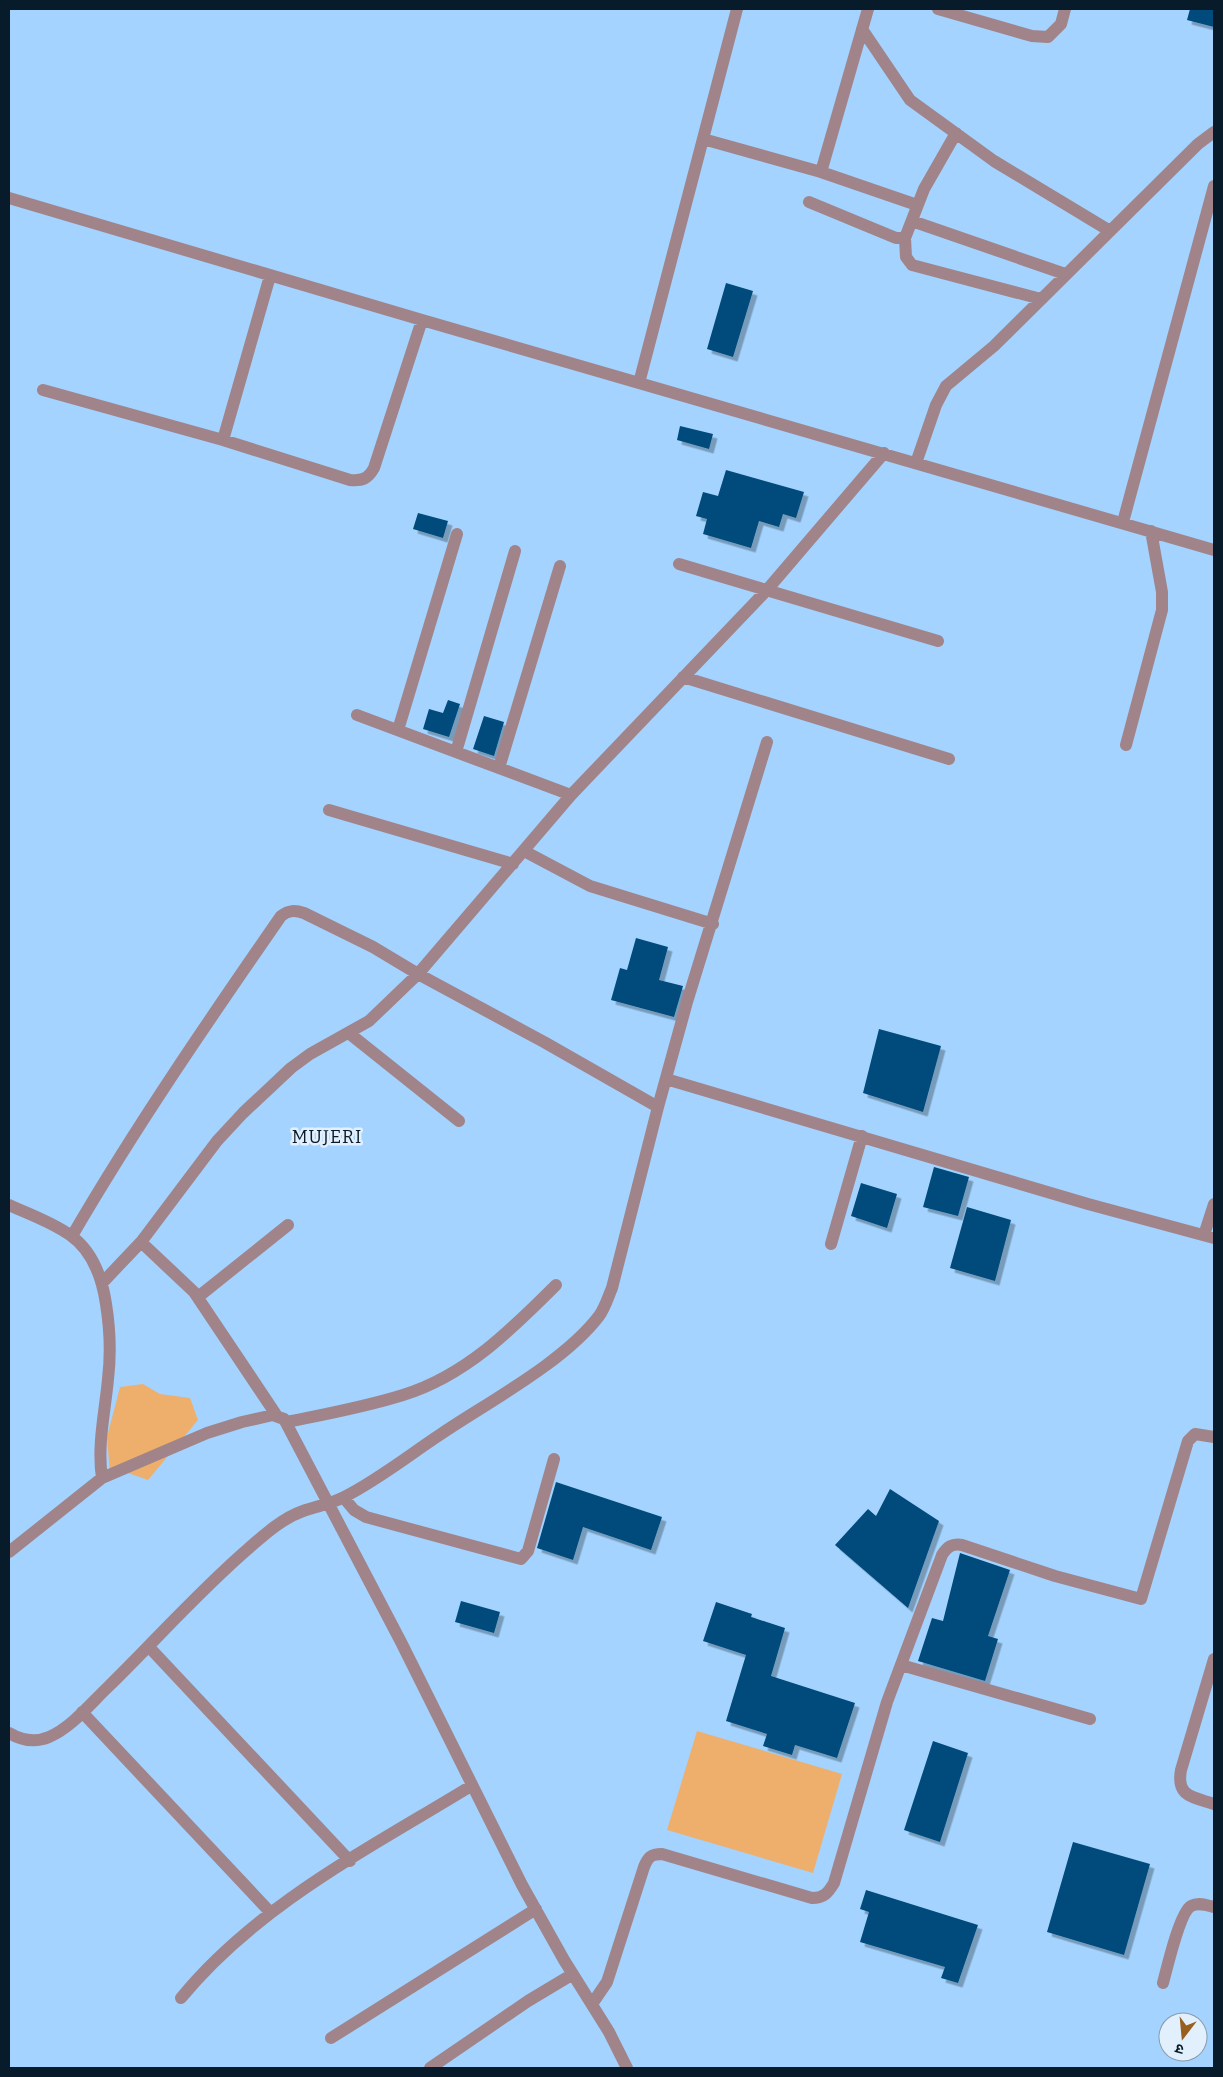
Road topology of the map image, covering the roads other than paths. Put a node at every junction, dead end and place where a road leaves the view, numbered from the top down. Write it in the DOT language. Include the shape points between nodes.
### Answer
graph roads {
  1 [pos="737,9"];
  2 [pos="868,9"];
  3 [pos="938,9"];
  4 [pos="1065,9"];
  5 [pos="862,29"];
  6 [pos="1214,132"];
  7 [pos="956,133"];
  8 [pos="703,139"];
  9 [pos="821,172"];
  10 [pos="1214,186"];
  11 [pos="9,198"];
  12 [pos="809,202"];
  13 [pos="917,205"];
  14 [pos="912,221"];
  15 [pos="1110,231"];
  16 [pos="905,238"];
  17 [pos="1065,274"];
  18 [pos="270,276"];
  19 [pos="1041,299"];
  20 [pos="422,320"];
  21 [pos="639,383"];
  22 [pos="43,390"];
  23 [pos="223,440"];
  24 [pos="884,453"];
  25 [pos="916,463"];
  26 [pos="1123,522"];
  27 [pos="1151,531"];
  28 [pos="457,534"];
  29 [pos="1214,550"];
  30 [pos="515,551"];
  31 [pos="679,564"];
  32 [pos="560,566"];
  33 [pos="766,591"];
  34 [pos="938,641"];
  35 [pos="683,678"];
  36 [pos="357,715"];
  37 [pos="398,730"];
  38 [pos="767,742"];
  39 [pos="1126,745"];
  40 [pos="456,752"];
  41 [pos="949,759"];
  42 [pos="499,768"];
  43 [pos="571,795"];
  44 [pos="329,810"];
  45 [pos="524,851"];
  46 [pos="513,864"];
  47 [pos="712,924"];
  48 [pos="418,974"];
  49 [pos="350,1034"];
  50 [pos="666,1079"];
  51 [pos="658,1107"];
  52 [pos="458,1121"];
  53 [pos="862,1136"];
  54 [pos="1214,1204"];
  55 [pos="9,1205"];
  56 [pos="288,1225"];
  57 [pos="72,1236"];
  58 [pos="1209,1236"];
  59 [pos="141,1242"];
  60 [pos="831,1244"];
  61 [pos="103,1282"];
  62 [pos="556,1285"];
  63 [pos="198,1297"];
  64 [pos="282,1419"];
  65 [pos="1214,1437"];
  66 [pos="554,1459"];
  67 [pos="102,1478"];
  68 [pos="344,1498"];
  69 [pos="330,1504"];
  70 [pos="9,1552"];
  71 [pos="149,1647"];
  72 [pos="1214,1659"];
  73 [pos="901,1665"];
  74 [pos="1210,1686"];
  75 [pos="82,1712"];
  76 [pos="1090,1719"];
  77 [pos="9,1733"];
  78 [pos="471,1786"];
  79 [pos="1214,1804"];
  80 [pos="350,1861"];
  81 [pos="1214,1907"];
  82 [pos="536,1909"];
  83 [pos="271,1913"];
  84 [pos="573,1974"];
  85 [pos="1163,1983"];
  86 [pos="181,1998"];
  87 [pos="592,2004"];
  88 [pos="331,2038"];
  89 [pos="430,2068"];
  90 [pos="627,2068"];
  1 -- 8 [label="street"];
  2 -- 5 [label="street"];
  3 -- 4 [label="street" via="1032,36 1048,37 1061,24"];
  5 -- 7 [label="street" via="910,100"];
  5 -- 9 [label="street"];
  6 -- 15 [label="street"];
  7 -- 13 [label="street"];
  7 -- 15 [label="street" via="994,161"];
  8 -- 9 [label="street"];
  8 -- 21 [label="street"];
  9 -- 13 [label="street"];
  10 -- 26 [label="street"];
  11 -- 18 [label="street"];
  12 -- 16 [label="street" via="896,238"];
  13 -- 14 [label="street"];
  14 -- 16 [label="street"];
  14 -- 17 [label="street"];
  15 -- 17 [label="street"];
  16 -- 19 [label="street" via="906,257 912,265"];
  17 -- 19 [label="street"];
  18 -- 20 [label="street"];
  18 -- 23 [label="street"];
  19 -- 25 [label="street" via="980,360 946,386"];
  20 -- 21 [label="street"];
  20 -- 23 [label="street" via="374,468 366,478 350,480"];
  21 -- 24 [label="street"];
  22 -- 23 [label="street"];
  24 -- 25 [label="street"];
  24 -- 33 [label="street"];
  25 -- 26 [label="street"];
  26 -- 27 [label="street"];
  27 -- 29 [label="street"];
  27 -- 39 [label="street" via="1162,610"];
  28 -- 37 [label="street"];
  30 -- 40 [label="street"];
  31 -- 33 [label="street"];
  32 -- 42 [label="street"];
  33 -- 34 [label="street"];
  33 -- 35 [label="street"];
  35 -- 41 [label="street"];
  35 -- 43 [label="street"];
  36 -- 37 [label="street"];
  37 -- 40 [label="street"];
  38 -- 47 [label="street"];
  40 -- 42 [label="street"];
  42 -- 43 [label="street"];
  43 -- 45 [label="street"];
  44 -- 46 [label="street"];
  45 -- 46 [label="street"];
  45 -- 47 [label="street" via="590,886"];
  46 -- 48 [label="street"];
  47 -- 50 [label="street"];
  48 -- 49 [label="street" via="380,1013"];
  48 -- 51 [label="street"];
  48 -- 57 [label="street" via="373,947 304,913 287,912 213,1015 109,1172"];
  49 -- 52 [label="street"];
  49 -- 59 [label="street" via="310,1054 242,1113"];
  50 -- 51 [label="street"];
  50 -- 53 [label="street"];
  51 -- 68 [label="street" via="615,1276 599,1315 550,1363"];
  53 -- 58 [label="street" via="1088,1204"];
  53 -- 60 [label="street"];
  54 -- 58 [label="street"];
  55 -- 57 [label="street"];
  56 -- 63 [label="street"];
  57 -- 61 [label="street" via="88,1253"];
  59 -- 61 [label="street"];
  59 -- 63 [label="street"];
  61 -- 67 [label="street" via="110,1358 100,1446"];
  62 -- 64 [label="street" via="497,1342 470,1363 442,1378 403,1395"];
  63 -- 64 [label="street"];
  64 -- 67 [label="street" via="242,1422 207,1433"];
  64 -- 69 [label="street"];
  65 -- 73 [label="street" via="1195,1434 1188,1441 1141,1599 1055,1576 962,1545 952,1545 942,1555"];
  66 -- 68 [label="street" via="528,1551 521,1559 366,1517 354,1510"];
  67 -- 70 [label="street"];
  68 -- 69 [label="street"];
  69 -- 71 [label="street" via="302,1511 267,1533 230,1564"];
  69 -- 78 [label="street"];
  71 -- 75 [label="street"];
  71 -- 80 [label="street"];
  72 -- 74 [label="street"];
  73 -- 76 [label="street"];
  73 -- 87 [label="street" via="829,1891 820,1898 812,1898 662,1854 648,1857 607,1982"];
  74 -- 79 [label="street" via="1181,1770 1179,1785 1187,1794"];
  75 -- 77 [label="street" via="58,1732 43,1739 23,1739"];
  75 -- 83 [label="street"];
  78 -- 80 [label="street"];
  78 -- 82 [label="street"];
  80 -- 83 [label="street"];
  81 -- 85 [label="street" via="1200,1904 1188,1909 1179,1926"];
  82 -- 84 [label="street"];
  82 -- 88 [label="street"];
  83 -- 86 [label="street" via="213,1962"];
  84 -- 87 [label="street"];
  84 -- 89 [label="street"];
  87 -- 90 [label="street"];
}
